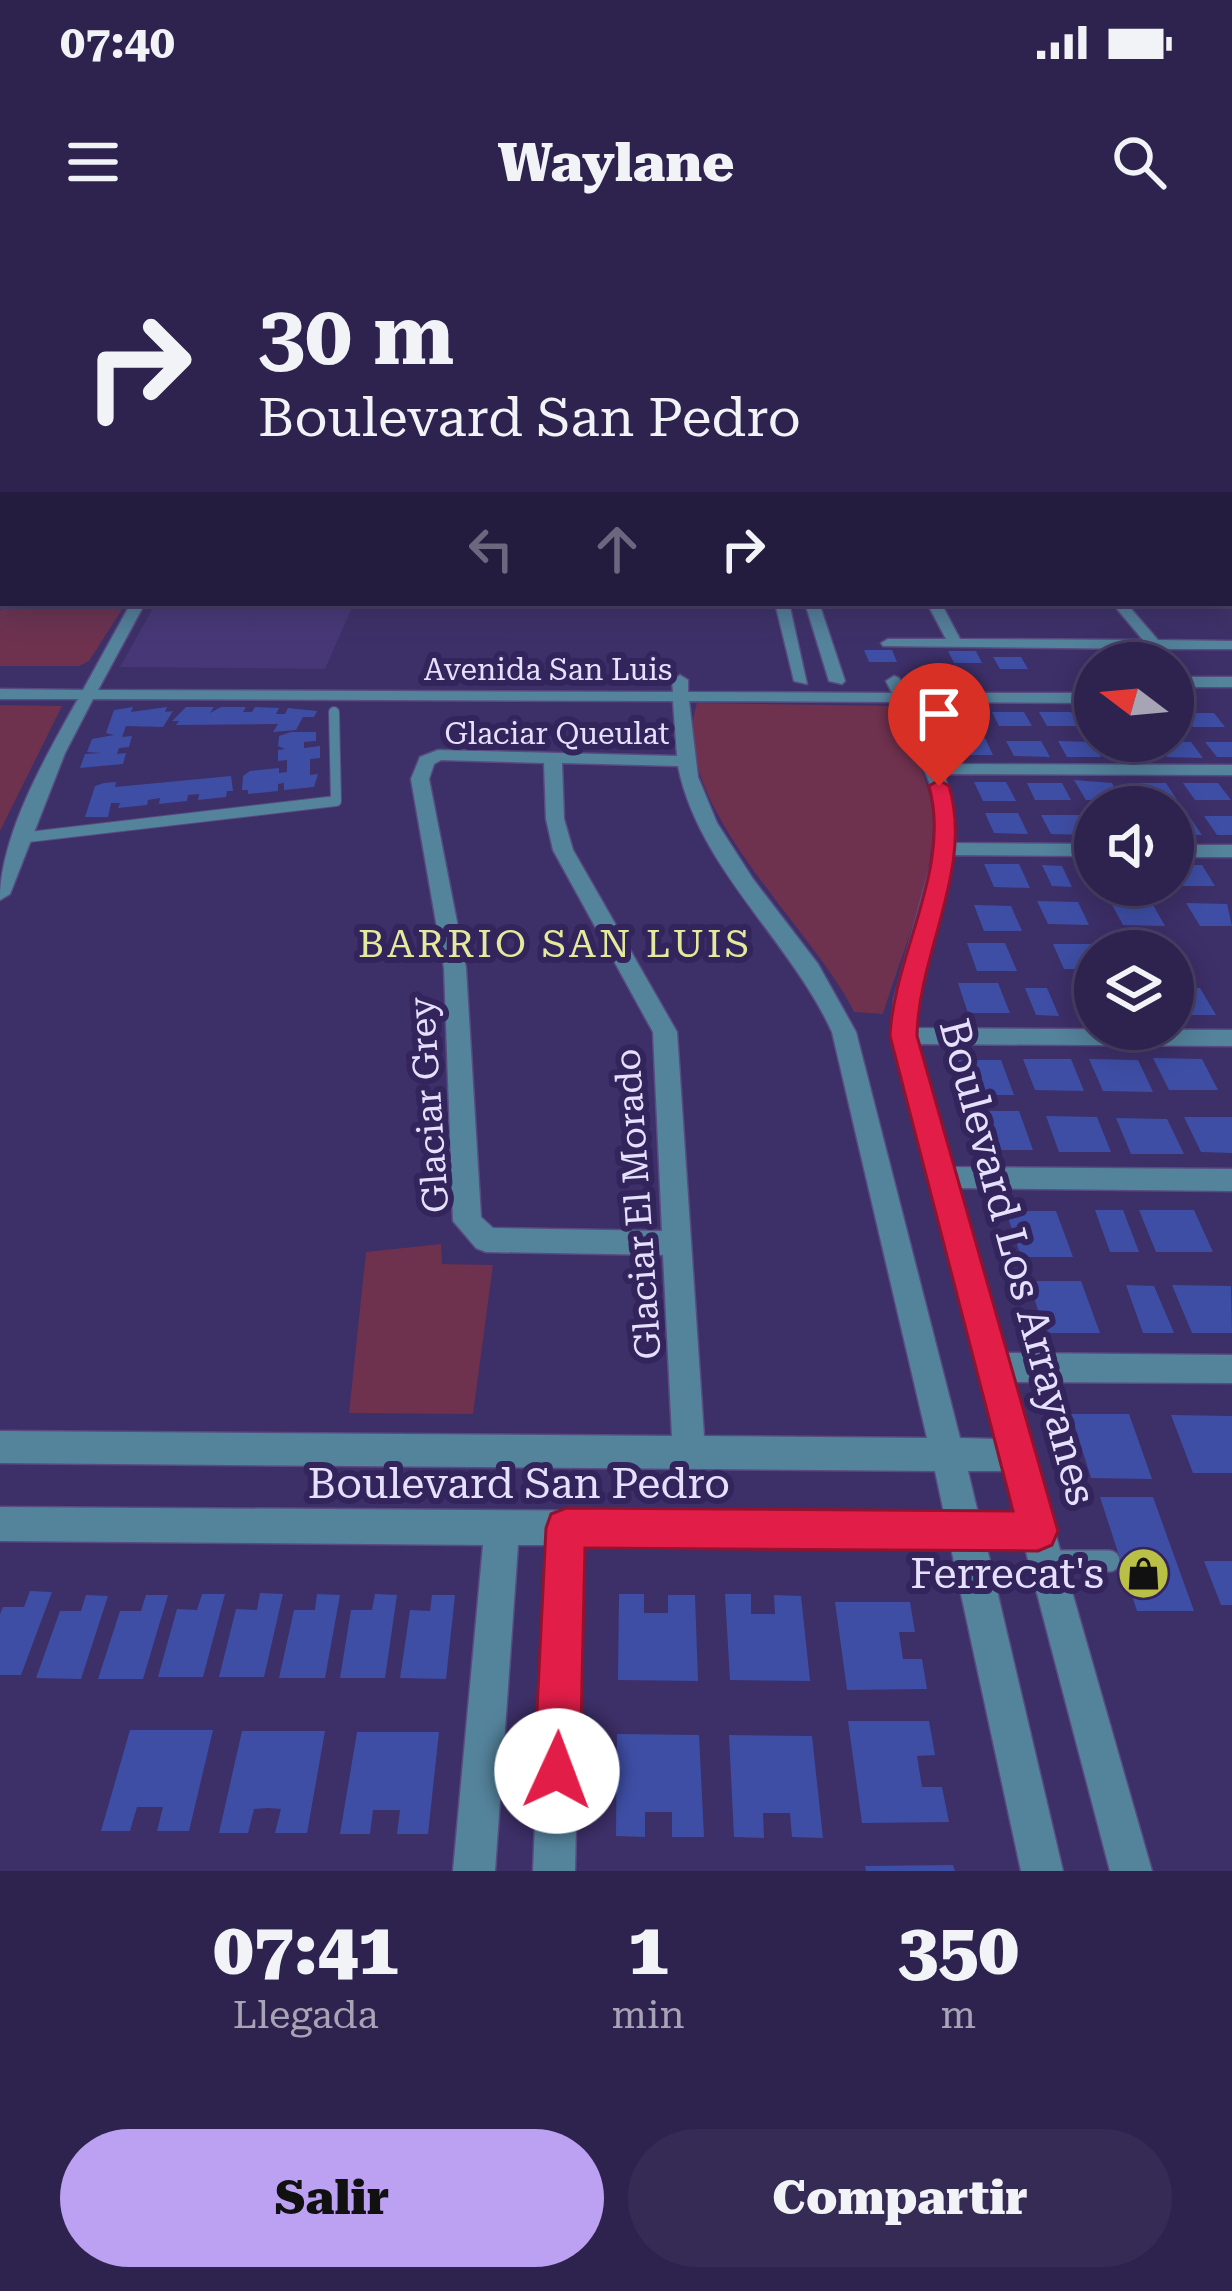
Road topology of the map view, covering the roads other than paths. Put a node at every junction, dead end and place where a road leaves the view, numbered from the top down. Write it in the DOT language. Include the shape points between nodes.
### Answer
graph roads {
  1 [pos="135,606"];
  2 [pos="783,606"];
  3 [pos="813,606"];
  4 [pos="936,606"];
  5 [pos="1122,606"];
  6 [pos="1152,642"];
  7 [pos="887,643"];
  8 [pos="955,643"];
  9 [pos="1074,644"];
  10 [pos="1194,645"];
  11 [pos="1232,645"];
  12 [pos="0,678"];
  13 [pos="802,681"];
  14 [pos="837,681"];
  15 [pos="1194,682"];
  16 [pos="1232,682"];
  17 [pos="1074,683"];
  18 [pos="89,686"];
  19 [pos="680,688"];
  20 [pos="898,689"];
  21 [pos="0,694"];
  22 [pos="1074,697"];
  23 [pos="1194,698"];
  24 [pos="1232,699"];
  25 [pos="334,712"];
  26 [pos="426,761"];
  27 [pos="553,761"];
  28 [pos="687,761"];
  29 [pos="932,769"];
  30 [pos="1232,770"];
  31 [pos="20,838"];
  32 [pos="945,849"];
  33 [pos="1074,850"];
  34 [pos="1194,850"];
  35 [pos="1232,851"];
  36 [pos="0,894"];
  37 [pos="903,1036"];
  38 [pos="1232,1038"];
  39 [pos="939,1177"];
  40 [pos="1232,1180"];
  41 [pos="677,1243"];
  42 [pos="992,1367"];
  43 [pos="1232,1369"];
  44 [pos="0,1447"];
  45 [pos="689,1453"];
  46 [pos="948,1455"];
  47 [pos="1016,1455"];
  48 [pos="0,1524"];
  49 [pos="502,1527"];
  50 [pos="566,1528"];
  51 [pos="965,1531"];
  52 [pos="1042,1546"];
  53 [pos="1109,1561"];
  54 [pos="474,1871"];
  55 [pos="554,1871"];
  56 [pos="1042,1871"];
  57 [pos="1131,1871"];
  1 -- 18 [label="street"];
  2 -- 13 [label="street"];
  3 -- 14 [label="street"];
  4 -- 8 [label="street"];
  5 -- 6 [label="street"];
  7 -- 8 [label="street"];
  8 -- 9 [label="street"];
  10 -- 11 [label="street"];
  12 -- 18 [label="street, Avenida San Luis"];
  13 -- 14 [label="street, Avenida San Luis"];
  13 -- 19 [label="street, Avenida San Luis"];
  14 -- 20 [label="street, Avenida San Luis"];
  15 -- 16 [label="street"];
  17 -- 20 [label="street, Avenida San Luis"];
  18 -- 19 [label="street, Avenida San Luis"];
  18 -- 21 [label="street, Avenida San Luis"];
  18 -- 31 [label="street"];
  19 -- 20 [label="street, Avenida San Luis"];
  19 -- 28 [label="street"];
  20 -- 22 [label="street, Avenida San Luis"];
  20 -- 29 [label="street, Boulevard Los Arrayanes"];
  23 -- 24 [label="street"];
  25 -- 31 [label="lane" via="337,801"];
  26 -- 27 [label="street, Glaciar Queulat"];
  26 -- 41 [label="street, Glaciar Grey" via="420,779 455,968 467,1221 486,1240"];
  27 -- 28 [label="street, Glaciar Queulat"];
  27 -- 41 [label="street, Glaciar El Morado" via="563,850 665,1032"];
  28 -- 46 [label="street" via="712,831 816,974 844,1031"];
  29 -- 30 [label="street"];
  29 -- 32 [label="street, Boulevard Los Arrayanes" via="945,808"];
  31 -- 36 [label="street"];
  32 -- 33 [label="street"];
  32 -- 37 [label="street, Boulevard Los Arrayanes" via="904,1000"];
  34 -- 35 [label="street"];
  37 -- 38 [label="street"];
  37 -- 39 [label="street, Boulevard Los Arrayanes"];
  39 -- 40 [label="street"];
  39 -- 42 [label="street, Boulevard Los Arrayanes"];
  41 -- 45 [label="street, Glaciar El Morado"];
  42 -- 43 [label="street"];
  42 -- 47 [label="street, Boulevard Los Arrayanes"];
  44 -- 45 [label="street, Boulevard San Pedro"];
  45 -- 46 [label="street, Boulevard San Pedro"];
  46 -- 47 [label="street, Boulevard San Pedro"];
  46 -- 51 [label="street"];
  47 -- 52 [label="street, Boulevard Los Arrayanes"];
  48 -- 49 [label="street, Boulevard San Pedro"];
  49 -- 50 [label="street, Boulevard San Pedro"];
  49 -- 54 [label="street"];
  50 -- 51 [label="street, Boulevard San Pedro"];
  50 -- 55 [label="street"];
  51 -- 52 [label="street, Boulevard San Pedro"];
  51 -- 56 [label="street"];
  52 -- 53 [label="lane"];
  52 -- 57 [label="street, Boulevard Los Arrayanes"];
}
